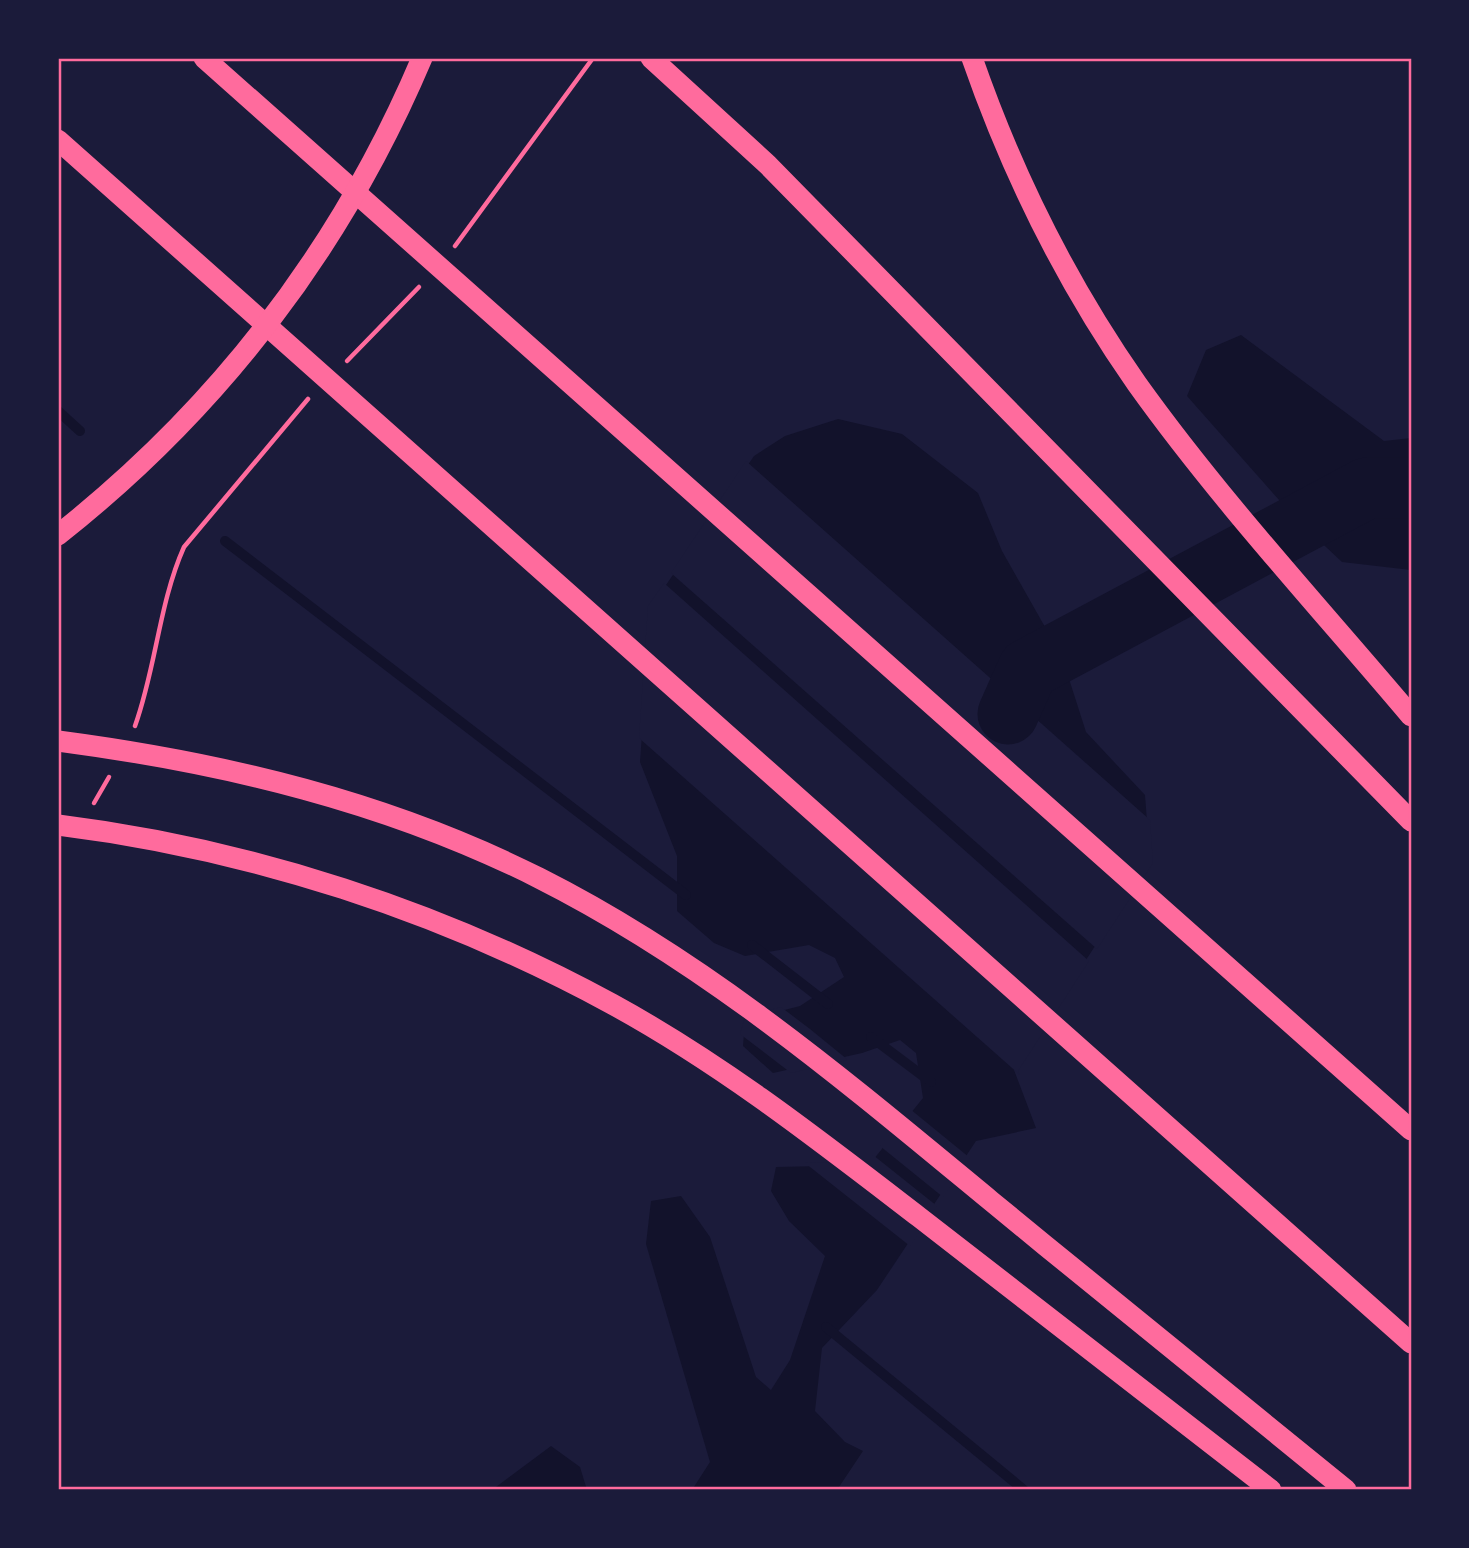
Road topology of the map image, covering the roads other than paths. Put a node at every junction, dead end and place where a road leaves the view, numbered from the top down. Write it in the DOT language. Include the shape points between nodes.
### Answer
graph roads {
  1 [pos="204,58"];
  2 [pos="422,58"];
  3 [pos="651,58"];
  4 [pos="972,58"];
  5 [pos="58,140"];
  6 [pos="58,536"];
  7 [pos="1411,716"];
  8 [pos="58,741"];
  9 [pos="1411,821"];
  10 [pos="58,825"];
  11 [pos="1411,1130"];
  12 [pos="1411,1343"];
  13 [pos="1271,1490"];
  14 [pos="1346,1490"];
  1 -- 11 [label="highway"];
  2 -- 6 [label="highway" via="368,172 270,324 177,430"];
  3 -- 9 [label="highway" via="768,165"];
  4 -- 7 [label="highway" via="1044,228 1123,362 1199,463"];
  5 -- 12 [label="highway"];
  8 -- 14 [label="highway" via="219,767 349,801 480,851 596,909 702,973 798,1044"];
  10 -- 13 [label="highway" via="180,845 323,882 460,932 614,1005 723,1072 811,1134"];
}
